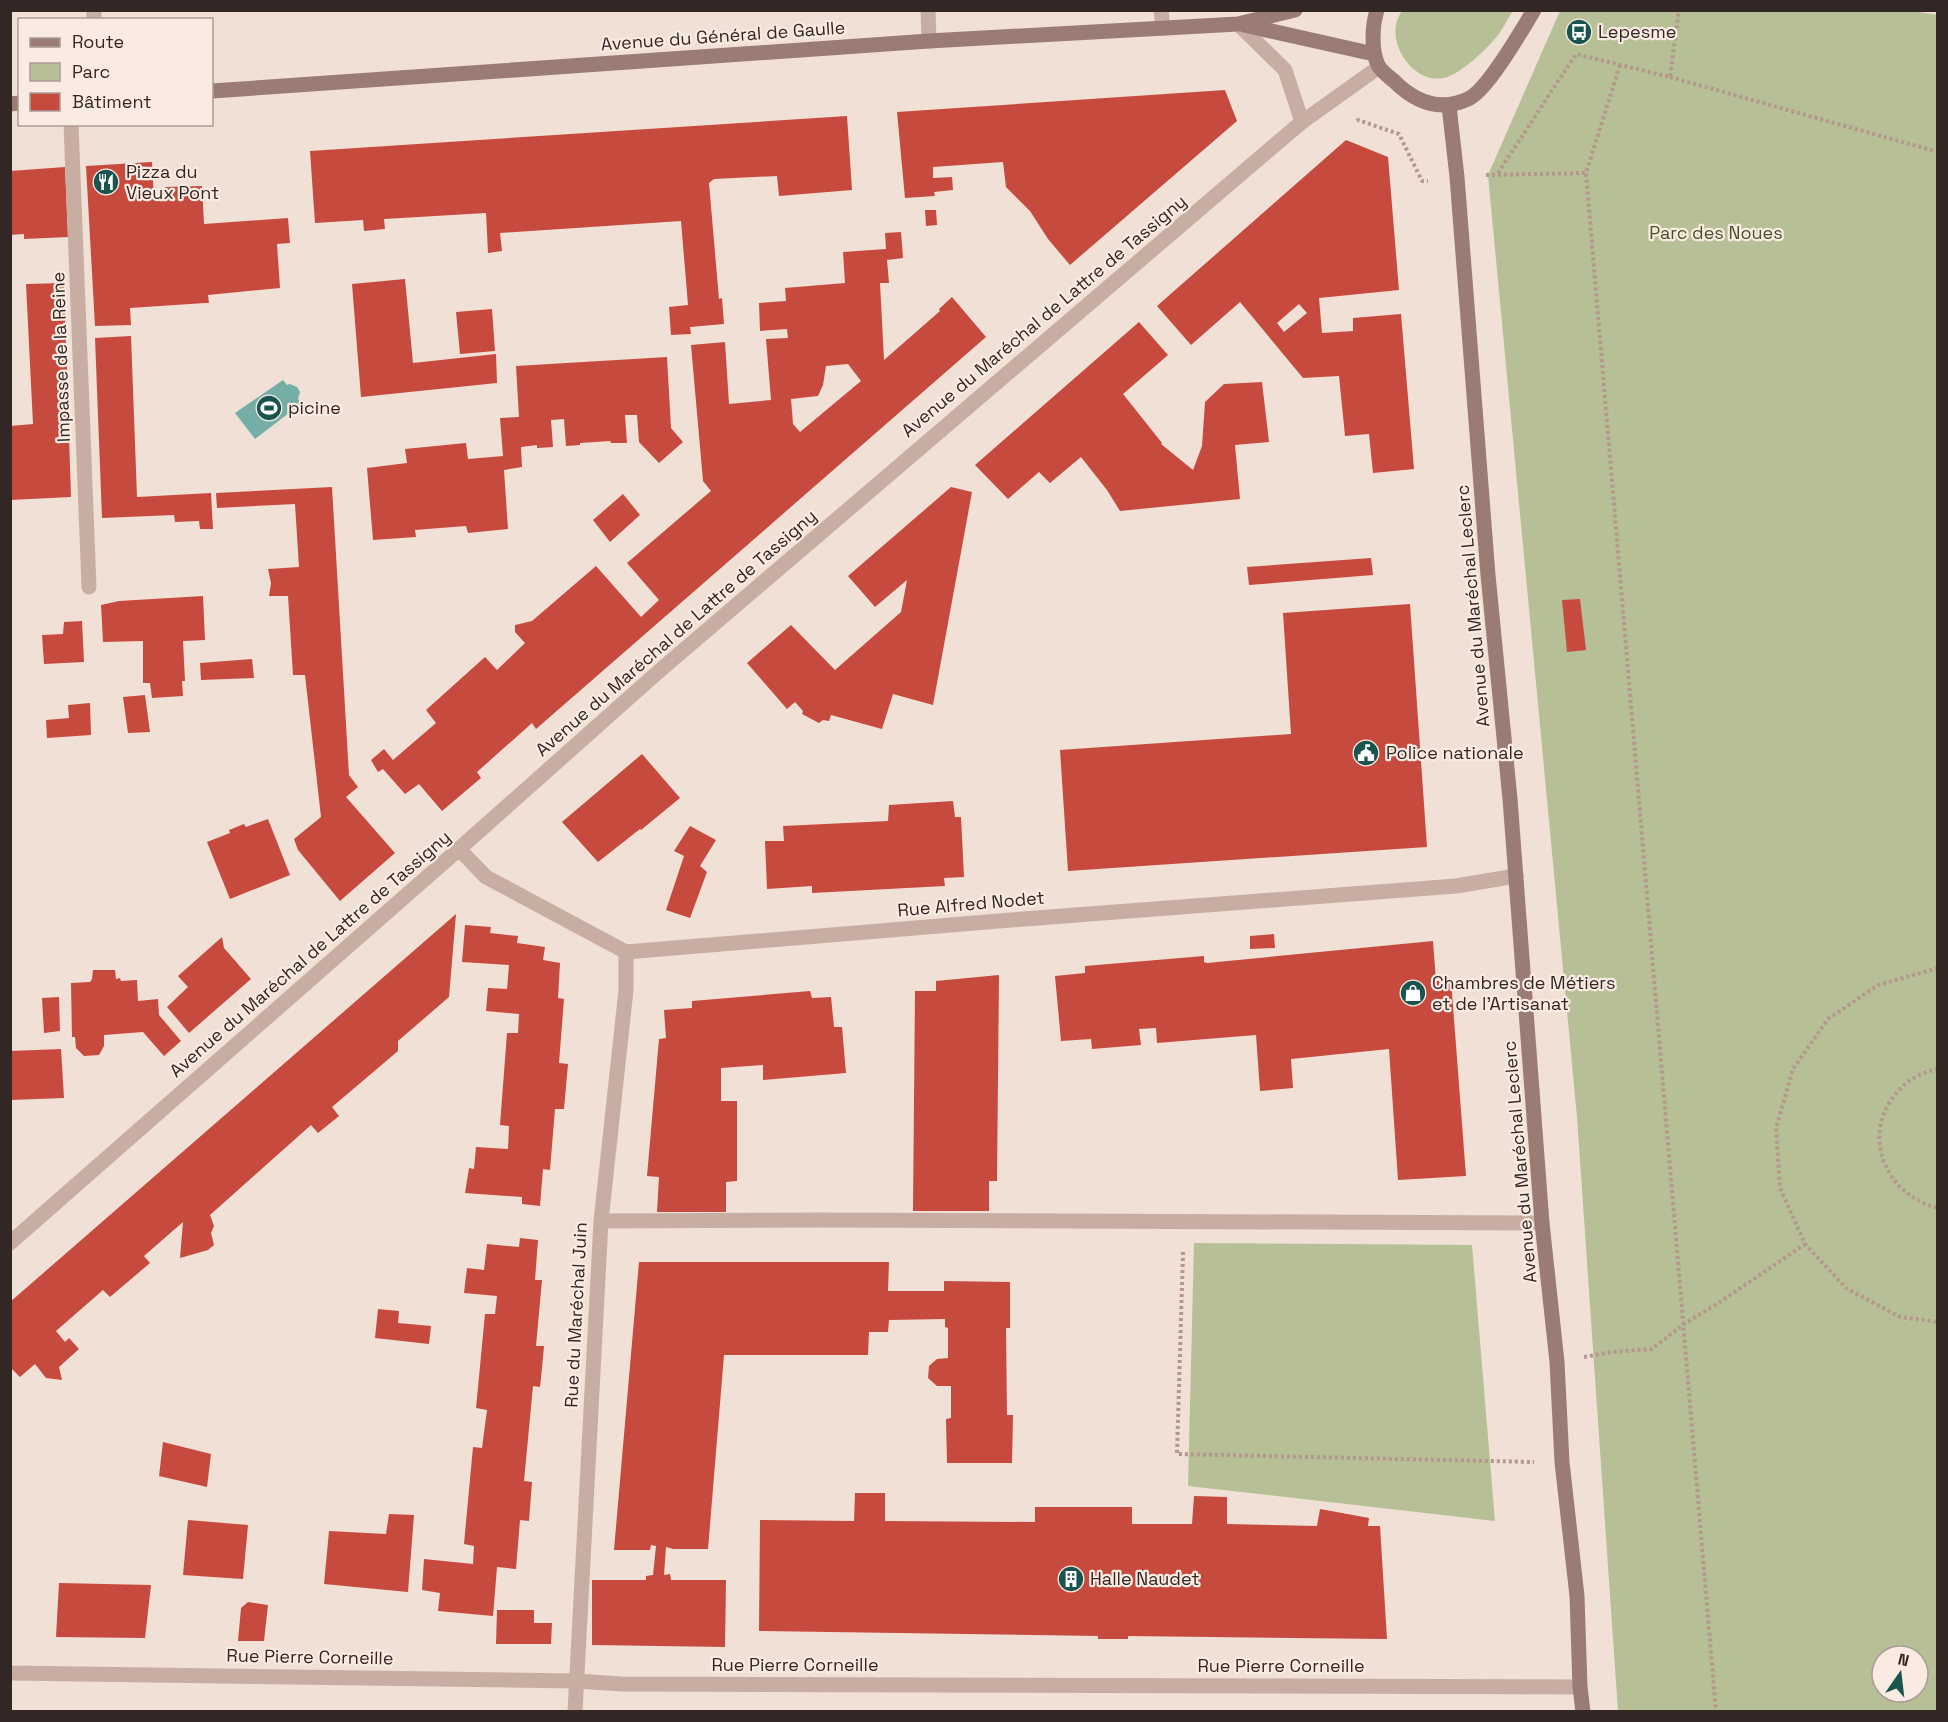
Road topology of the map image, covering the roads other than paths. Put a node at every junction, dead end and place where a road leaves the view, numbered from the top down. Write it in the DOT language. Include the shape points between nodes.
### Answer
graph roads {
  1 [pos="928,10"];
  2 [pos="1161,10"];
  3 [pos="1295,10"];
  4 [pos="1377,10"];
  5 [pos="1534,10"];
  6 [pos="1238,24"];
  7 [pos="1163,28"];
  8 [pos="929,41"];
  9 [pos="1377,61"];
  10 [pos="213,91"];
  11 [pos="1449,106"];
  12 [pos="1302,122"];
  13 [pos="71,126"];
  14 [pos="89,587"];
  15 [pos="459,849"];
  16 [pos="1516,876"];
  17 [pos="626,952"];
  18 [pos="601,1221"];
  19 [pos="1542,1223"];
  20 [pos="10,1243"];
  21 [pos="10,1673"];
  22 [pos="576,1681"];
  23 [pos="1580,1687"];
  24 [pos="575,1712"];
  25 [pos="1583,1712"];
  1 -- 8 [label="street"];
  2 -- 7 [label="street"];
  3 -- 6 [label="main road, Avenue du Général de Gaulle"];
  4 -- 9 [label="main road" via="1373,32"];
  5 -- 11 [label="main road" via="1494,72 1471,98"];
  6 -- 7 [label="main road, Avenue du Général de Gaulle"];
  6 -- 9 [label="main road, Avenue du Général de Gaulle"];
  6 -- 12 [label="street" via="1285,70"];
  7 -- 8 [label="main road, Avenue du Général de Gaulle"];
  8 -- 10 [label="main road, Avenue du Général de Gaulle"];
  9 -- 11 [label="main road" via="1406,93 1425,103"];
  9 -- 12 [label="street, Avenue du Maréchal de Lattre de Tassigny"];
  11 -- 16 [label="main road, Avenue du Maréchal Leclerc"];
  12 -- 15 [label="street, Avenue du Maréchal de Lattre de Tassigny" via="658,672"];
  13 -- 14 [label="street, Impasse de la Reine"];
  15 -- 17 [label="street" via="486,877"];
  15 -- 20 [label="street, Avenue du Maréchal de Lattre de Tassigny"];
  16 -- 17 [label="street, Rue Alfred Nodet" via="1456,886"];
  16 -- 19 [label="main road, Avenue du Maréchal Leclerc"];
  17 -- 18 [label="street, Rue du Maréchal Juin" via="626,990"];
  18 -- 19 [label="street"];
  18 -- 22 [label="street, Rue du Maréchal Juin"];
  19 -- 23 [label="main road, Avenue du Maréchal Leclerc" via="1577,1596"];
  21 -- 22 [label="street, Rue Pierre Corneille"];
  22 -- 23 [label="street, Rue Pierre Corneille"];
  22 -- 24 [label="street, Rue du Maréchal Juin"];
  23 -- 25 [label="main road, Avenue du Maréchal Leclerc"];
}
